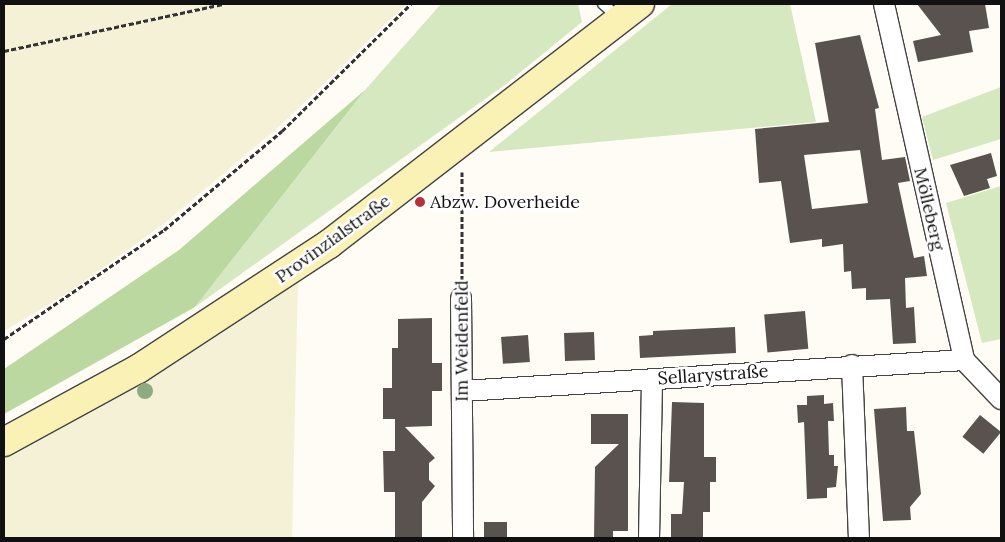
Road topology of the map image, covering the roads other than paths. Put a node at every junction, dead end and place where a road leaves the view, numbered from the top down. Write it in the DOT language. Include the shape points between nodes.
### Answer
graph roads {
  1 [pos="884,4"];
  2 [pos="621,9"];
  3 [pos="461,298"];
  4 [pos="964,360"];
  5 [pos="852,365"];
  6 [pos="652,380"];
  7 [pos="462,391"];
  8 [pos="1001,399"];
  9 [pos="4,442"];
  10 [pos="463,538"];
  11 [pos="649,538"];
  12 [pos="860,538"];
  1 -- 4 [label="street, Mölleberg"];
  2 -- 9 [label="main road, Provinzialstraße" via="461,144 329,244 222,317"];
  3 -- 7 [label="street, Im Weidenfeld"];
  4 -- 5 [label="street, Sellarystraße"];
  4 -- 8 [label="street"];
  5 -- 6 [label="street, Sellarystraße"];
  5 -- 12 [label="street"];
  6 -- 7 [label="street, Sellarystraße"];
  6 -- 11 [label="street"];
  7 -- 10 [label="street, Im Weidenfeld"];
}
